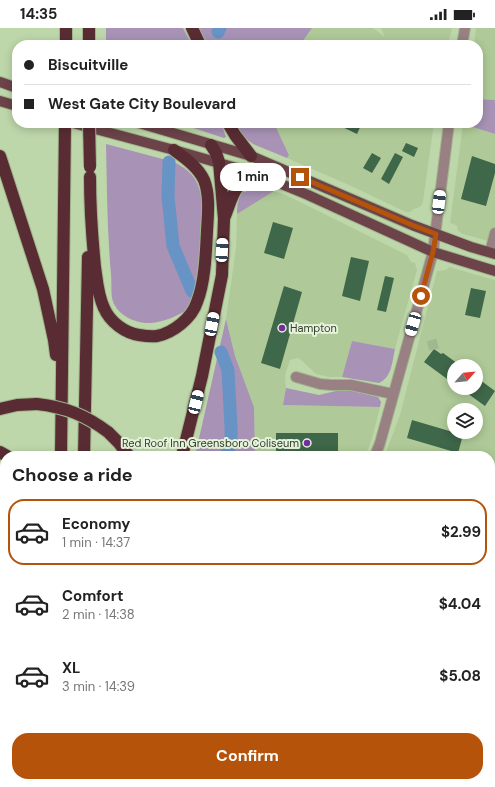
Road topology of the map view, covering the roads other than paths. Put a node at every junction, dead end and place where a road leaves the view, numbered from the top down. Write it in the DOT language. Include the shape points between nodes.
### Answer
graph roads {
  1 [pos="66,28"];
  2 [pos="89,28"];
  3 [pos="192,28"];
  4 [pos="465,28"];
  5 [pos="66,40"];
  6 [pos="89,40"];
  7 [pos="198,40"];
  8 [pos="463,40"];
  9 [pos="0,82"];
  10 [pos="12,86"];
  11 [pos="0,101"];
  12 [pos="12,105"];
  13 [pos="65,128"];
  14 [pos="89,128"];
  15 [pos="92,128"];
  16 [pos="156,128"];
  17 [pos="231,128"];
  18 [pos="448,128"];
  19 [pos="211,144"];
  20 [pos="174,150"];
  21 [pos="0,156"];
  22 [pos="251,156"];
  23 [pos="219,162"];
  24 [pos="90,172"];
  25 [pos="257,174"];
  26 [pos="224,219"];
  27 [pos="495,233"];
  28 [pos="436,234"];
  29 [pos="433,252"];
  30 [pos="492,253"];
  31 [pos="495,271"];
  32 [pos="296,377"];
  33 [pos="393,394"];
  34 [pos="62,408"];
  35 [pos="0,409"];
  36 [pos="61,451"];
  37 [pos="84,451"];
  38 [pos="125,451"];
  39 [pos="183,451"];
  40 [pos="378,451"];
  1 -- 5 [label="highway"];
  2 -- 6 [label="highway"];
  3 -- 7 [label="highway"];
  4 -- 8 [label="street"];
  9 -- 10 [label="main road"];
  11 -- 12 [label="main road"];
  13 -- 34 [label="highway"];
  14 -- 24 [label="highway, bridge"];
  15 -- 20 [label="main road"];
  16 -- 19 [label="main road"];
  17 -- 22 [label="highway"];
  18 -- 28 [label="street"];
  19 -- 22 [label="main road"];
  19 -- 23 [label="highway"];
  20 -- 23 [label="main road"];
  20 -- 24 [label="highway" via="197,168 203,179 208,194 207,239 197,304 180,325 157,336 134,334 122,329 104,309 97,282 91,230"];
  21 -- 34 [label="highway" via="44,289 54,340"];
  22 -- 28 [label="main road"];
  23 -- 25 [label="main road"];
  23 -- 26 [label="highway"];
  24 -- 37 [label="highway"];
  25 -- 26 [label="highway" via="238,186"];
  25 -- 29 [label="main road"];
  26 -- 39 [label="highway" via="221,281 202,376"];
  27 -- 30 [label="street"];
  28 -- 29 [label="street"];
  28 -- 30 [label="main road"];
  29 -- 31 [label="main road"];
  29 -- 33 [label="street"];
  32 -- 33 [label="street" via="320,384 350,384"];
  33 -- 40 [label="street"];
  34 -- 36 [label="highway"];
  35 -- 38 [label="highway, bridge" via="37,404 72,411 88,418 108,432"];
}
